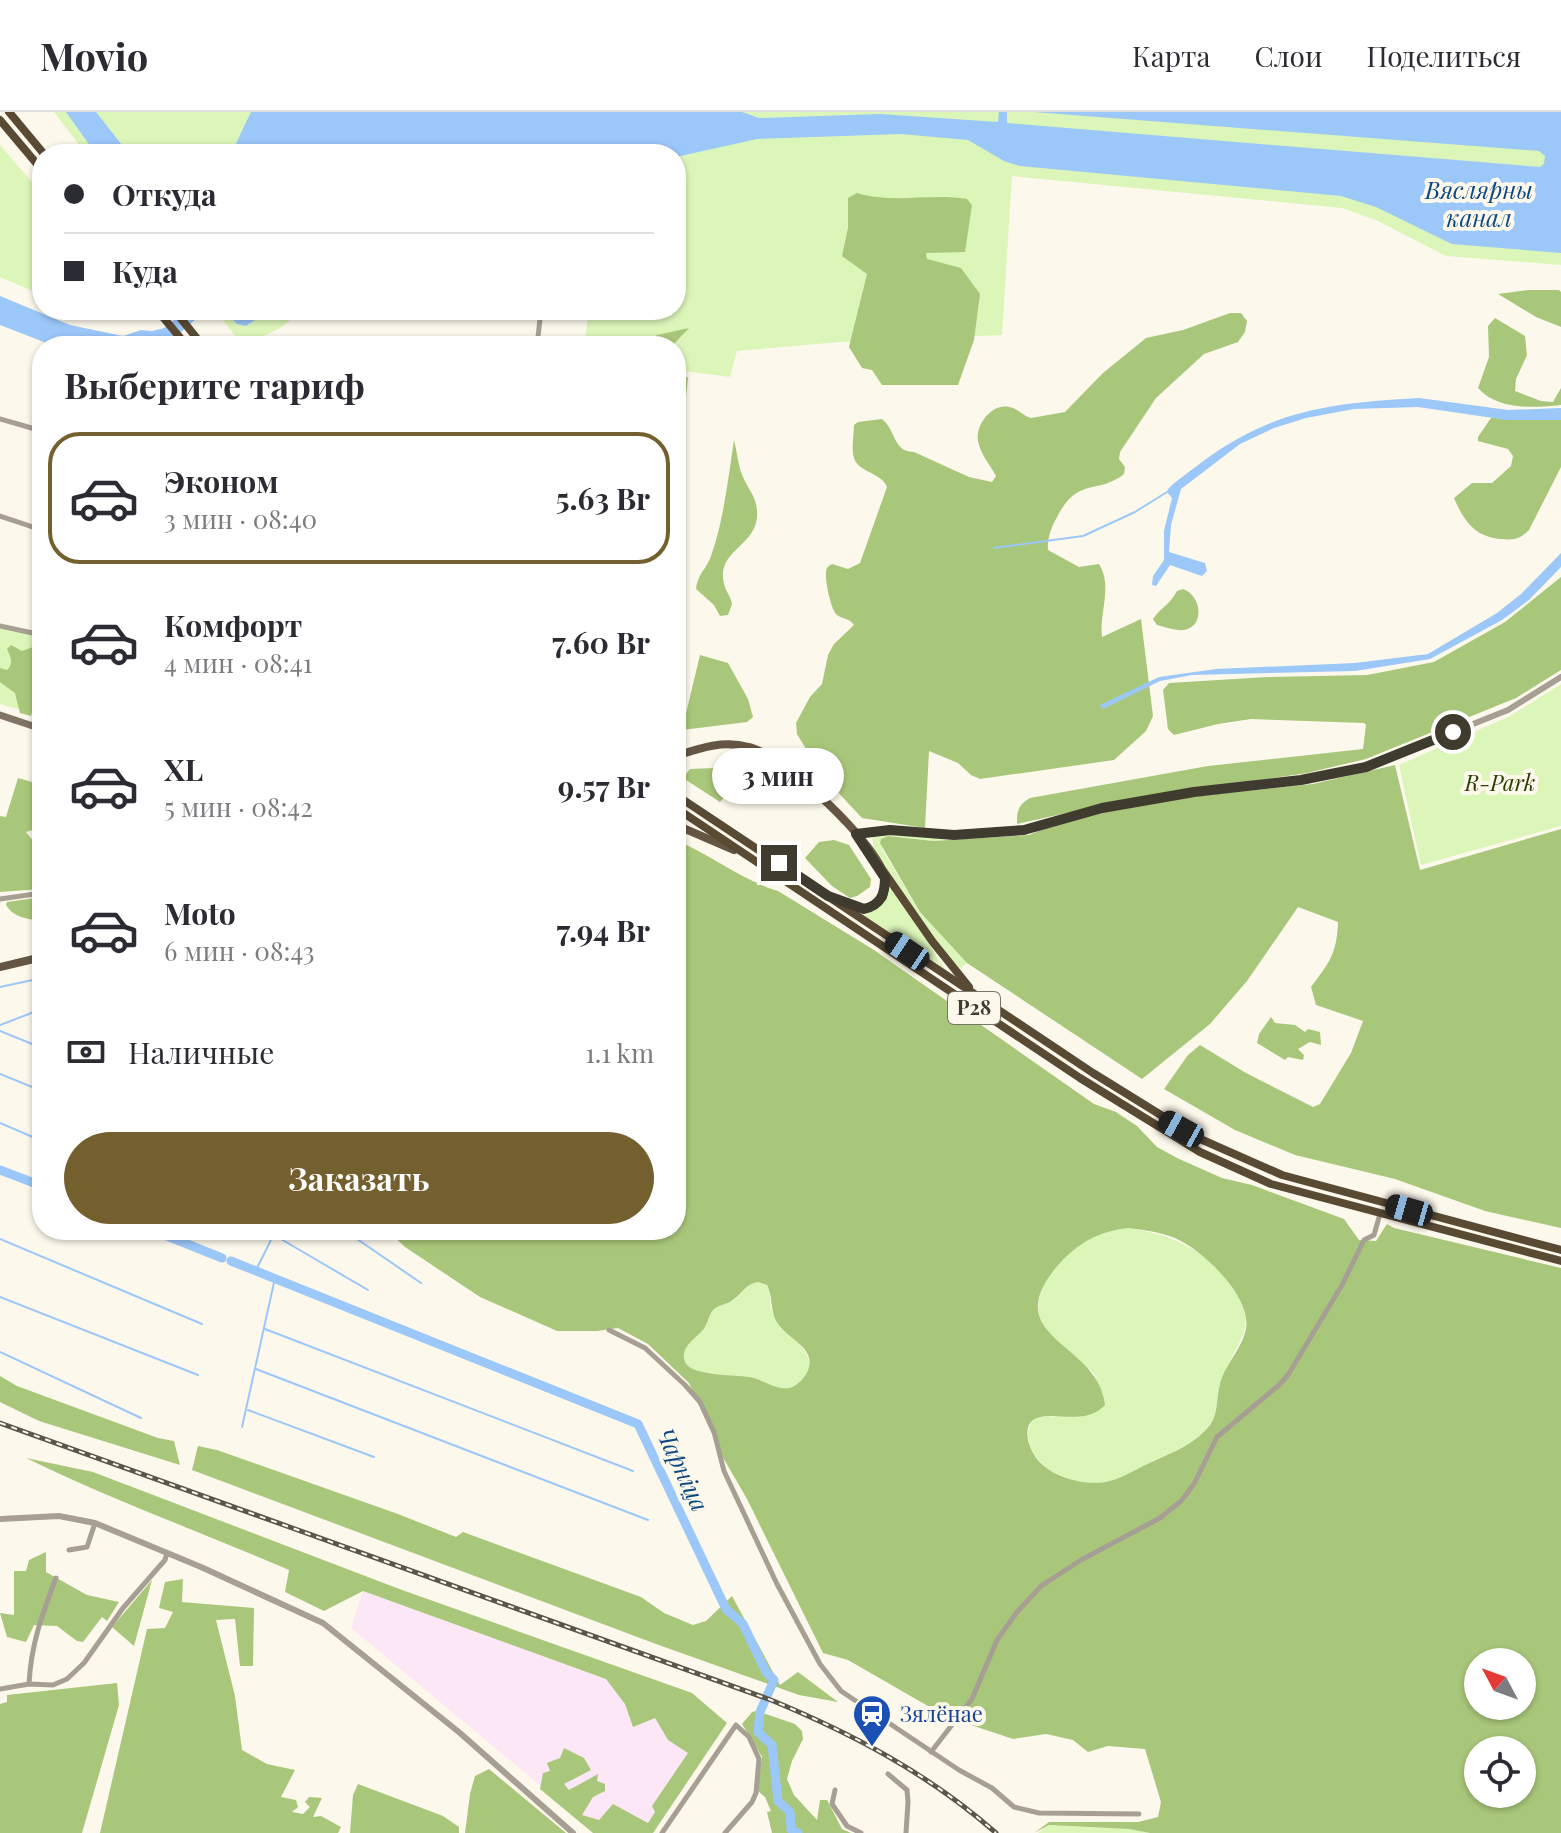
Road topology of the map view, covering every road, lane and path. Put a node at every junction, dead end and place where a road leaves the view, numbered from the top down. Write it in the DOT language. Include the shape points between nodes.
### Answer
graph roads {
  1 [pos="9,112"];
  2 [pos="0,120"];
  3 [pos="36,144"];
  4 [pos="32,158"];
  5 [pos="165,320"];
  6 [pos="182,320"];
  7 [pos="179,336"];
  8 [pos="195,336"];
  9 [pos="0,419"];
  10 [pos="32,428"];
  11 [pos="0,516"];
  12 [pos="32,527"];
  13 [pos="0,626"];
  14 [pos="32,633"];
  15 [pos="1561,677"];
  16 [pos="0,715"];
  17 [pos="32,726"];
  18 [pos="686,753"];
  19 [pos="686,802"];
  20 [pos="686,815"];
  21 [pos="686,829"];
  22 [pos="856,834"];
  23 [pos="751,859"];
  24 [pos="880,866"];
  25 [pos="32,894"];
  26 [pos="828,896"];
  27 [pos="0,899"];
  28 [pos="32,959"];
  29 [pos="0,967"];
  30 [pos="978,997"];
  31 [pos="1380,1214"];
  32 [pos="1561,1250"];
  33 [pos="1561,1261"];
  34 [pos="609,1330"];
  35 [pos="0,1519"];
  36 [pos="95,1523"];
  37 [pos="69,1550"];
  38 [pos="168,1553"];
  39 [pos="56,1578"];
  40 [pos="29,1684"];
  41 [pos="0,1689"];
  42 [pos="931,1752"];
  43 [pos="888,1774"];
  44 [pos="835,1790"];
  45 [pos="1139,1814"];
  46 [pos="573,1833"];
  47 [pos="662,1833"];
  48 [pos="725,1833"];
  49 [pos="861,1833"];
  50 [pos="906,1833"];
  1 -- 3 [label="highway"];
  2 -- 4 [label="highway"];
  5 -- 7 [label="highway"];
  6 -- 8 [label="highway"];
  9 -- 10 [label="street"];
  11 -- 12 [label="street"];
  13 -- 14 [label="street"];
  15 -- 22 [label="street" via="1508,710 1366,767 1102,808 1024,830"];
  16 -- 17 [label="main road"];
  18 -- 22 [label="main road" via="720,744 752,747 794,773"];
  19 -- 26 [label="highway, Р28"];
  20 -- 23 [label="highway, Р28"];
  21 -- 23 [label="main road"];
  22 -- 24 [label="main road"];
  23 -- 31 [label="highway, Р28" via="1166,1134 1271,1184"];
  24 -- 26 [label="main road" via="885,889 871,908 858,909"];
  24 -- 30 [label="highway"];
  25 -- 27 [label="street"];
  26 -- 30 [label="highway, Р28"];
  28 -- 29 [label="main road"];
  30 -- 32 [label="highway, Р28" via="1164,1119 1251,1163"];
  31 -- 33 [label="highway, Р28"];
  31 -- 42 [label="street" via="1374,1235 1364,1240 1279,1385 1217,1437 1181,1501 1041,1586 997,1640 972,1699"];
  34 -- 42 [label="street" via="645,1348 700,1402 724,1471 777,1584 835,1685"];
  35 -- 36 [label="street" via="59,1516"];
  36 -- 37 [label="street" via="87,1547"];
  36 -- 38 [label="street"];
  38 -- 40 [label="street" via="74,1673 53,1685"];
  38 -- 46 [label="street" via="323,1623"];
  39 -- 40 [label="street" via="31,1653"];
  40 -- 41 [label="street"];
  42 -- 45 [label="street" via="1014,1807 1039,1813"];
  43 -- 50 [label="street" via="907,1790"];
  44 -- 49 [label="street" via="832,1804 847,1826"];
  47 -- 48 [label="street" via="736,1725 749,1737 759,1759 756,1793"];
}
